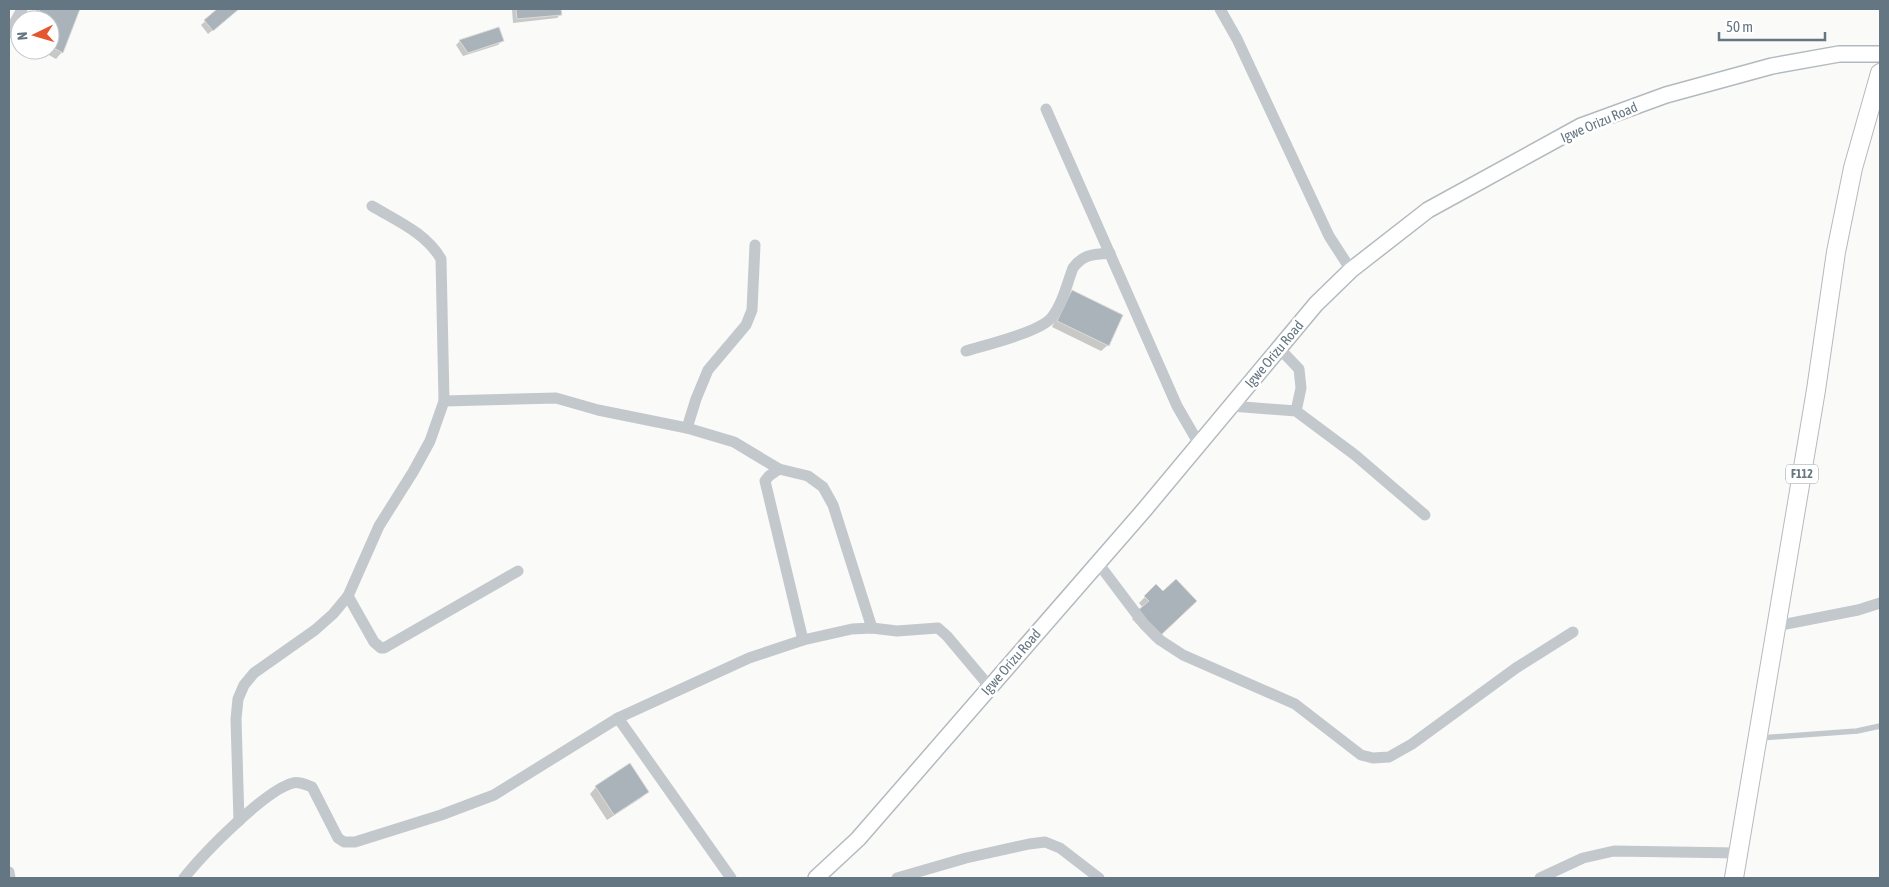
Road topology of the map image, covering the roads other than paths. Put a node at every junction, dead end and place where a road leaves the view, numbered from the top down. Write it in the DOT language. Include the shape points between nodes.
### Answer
graph roads {
  1 [pos="22,9"];
  2 [pos="1220,9"];
  3 [pos="9,32"];
  4 [pos="1880,54"];
  5 [pos="1879,79"];
  6 [pos="1046,109"];
  7 [pos="372,206"];
  8 [pos="755,246"];
  9 [pos="1110,253"];
  10 [pos="1351,270"];
  11 [pos="1279,348"];
  12 [pos="966,350"];
  13 [pos="444,401"];
  14 [pos="1231,406"];
  15 [pos="1296,411"];
  16 [pos="687,428"];
  17 [pos="1198,444"];
  18 [pos="779,469"];
  19 [pos="1425,515"];
  20 [pos="1098,563"];
  21 [pos="518,571"];
  22 [pos="348,596"];
  23 [pos="1880,603"];
  24 [pos="1776,626"];
  25 [pos="872,628"];
  26 [pos="1573,632"];
  27 [pos="803,640"];
  28 [pos="990,686"];
  29 [pos="618,718"];
  30 [pos="1880,726"];
  31 [pos="1758,738"];
  32 [pos="239,822"];
  33 [pos="1738,853"];
  34 [pos="9,872"];
  35 [pos="10,878"];
  36 [pos="184,878"];
  37 [pos="731,878"];
  38 [pos="816,878"];
  39 [pos="897,878"];
  40 [pos="1099,878"];
  41 [pos="1540,878"];
  42 [pos="1734,878"];
  1 -- 3 [label="street"];
  2 -- 10 [label="street" via="1330,236"];
  4 -- 10 [label="main road, Igwe Orizu Road" via="1838,54 1772,66 1666,95 1581,126 1428,210"];
  5 -- 24 [label="main road, F112" via="1852,168 1836,252"];
  6 -- 9 [label="street"];
  7 -- 13 [label="street" via="425,238 441,260"];
  8 -- 16 [label="street" via="752,310 746,325 708,370"];
  9 -- 12 [label="street" via="1085,256 1078,261 1052,318 1044,324"];
  9 -- 17 [label="street" via="1177,406"];
  10 -- 11 [label="main road, Igwe Orizu Road" via="1316,304"];
  11 -- 14 [label="main road, Igwe Orizu Road"];
  11 -- 15 [label="street" via="1299,369 1301,388"];
  13 -- 16 [label="street" via="556,398"];
  13 -- 22 [label="street" via="430,441 379,526"];
  14 -- 15 [label="street"];
  14 -- 17 [label="main road, Igwe Orizu Road"];
  15 -- 19 [label="street" via="1355,455"];
  16 -- 18 [label="street" via="734,442"];
  17 -- 20 [label="main road, Igwe Orizu Road"];
  18 -- 25 [label="street" via="808,476 823,487 833,505"];
  18 -- 27 [label="street" via="765,481"];
  20 -- 26 [label="street" via="1160,640 1183,655 1295,704 1361,755 1374,758 1388,757 1412,744 1516,668"];
  20 -- 28 [label="main road, Igwe Orizu Road"];
  21 -- 22 [label="street" via="384,648 374,642"];
  22 -- 32 [label="street" via="315,630 254,673 244,685 238,699 236,719"];
  23 -- 24 [label="street"];
  24 -- 31 [label="main road, F112"];
  25 -- 27 [label="street"];
  25 -- 28 [label="street" via="897,631 938,628"];
  27 -- 29 [label="street" via="749,658"];
  28 -- 38 [label="main road, Igwe Orizu Road" via="858,839"];
  29 -- 32 [label="street" via="494,795 355,842 344,842 338,838 312,787 296,782 278,789"];
  29 -- 37 [label="street"];
  30 -- 31 [label="lane"];
  31 -- 33 [label="main road, F112"];
  32 -- 36 [label="street"];
  33 -- 41 [label="street" via="1614,851 1583,858"];
  33 -- 42 [label="main road, F112"];
  34 -- 35 [label="street"];
  39 -- 40 [label="street" via="966,858 1045,842 1060,848"];
}
